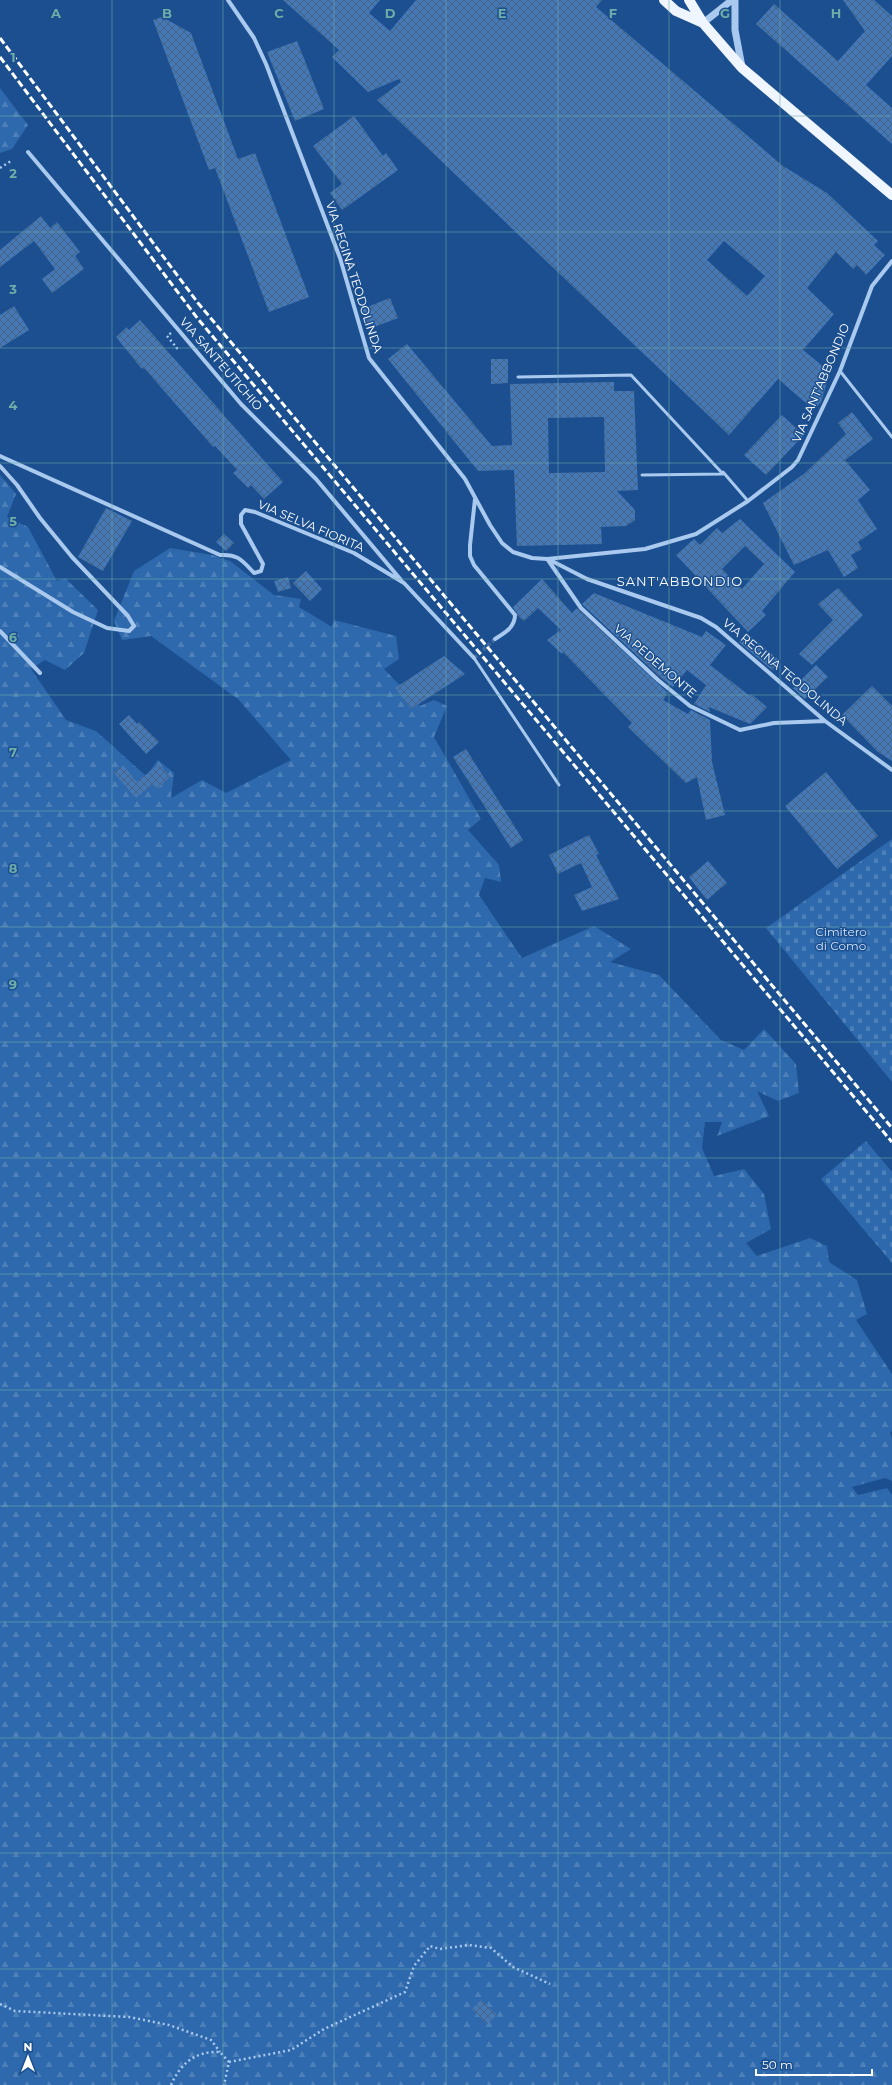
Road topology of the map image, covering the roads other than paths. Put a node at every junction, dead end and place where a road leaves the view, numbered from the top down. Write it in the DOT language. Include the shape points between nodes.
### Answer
graph roads {
  1 [pos="228,0"];
  2 [pos="664,0"];
  3 [pos="689,0"];
  4 [pos="734,0"];
  5 [pos="703,23"];
  6 [pos="742,68"];
  7 [pos="28,152"];
  8 [pos="892,195"];
  9 [pos="892,261"];
  10 [pos="840,371"];
  11 [pos="518,377"];
  12 [pos="892,436"];
  13 [pos="0,456"];
  14 [pos="0,466"];
  15 [pos="723,474"];
  16 [pos="642,475"];
  17 [pos="475,499"];
  18 [pos="748,501"];
  19 [pos="548,559"];
  20 [pos="0,567"];
  21 [pos="404,583"];
  22 [pos="0,631"];
  23 [pos="495,639"];
  24 [pos="474,658"];
  25 [pos="40,674"];
  26 [pos="825,720"];
  27 [pos="892,770"];
  28 [pos="559,785"];
  1 -- 17 [label="street, VIA REGINA TEODOLINDA" via="264,57 340,258 369,358 465,479"];
  2 -- 5 [label="main road" via="676,11"];
  3 -- 5 [label="main road"];
  4 -- 5 [label="street"];
  4 -- 6 [label="street" via="735,30"];
  5 -- 6 [label="main road"];
  6 -- 8 [label="main road"];
  7 -- 21 [label="street, VIA SANT'EUTICHIO" via="236,398 316,478"];
  9 -- 10 [label="street, VIA SANT'ABBONDIO" via="872,286"];
  10 -- 12 [label="lane"];
  10 -- 18 [label="street, VIA SANT'ABBONDIO" via="798,460"];
  11 -- 15 [label="lane" via="631,375"];
  13 -- 21 [label="street, VIA SELVA FIORITA" via="220,555 232,555 243,561 254,573 261,571 263,564 241,524 241,514 245,510 354,553"];
  14 -- 20 [label="street" via="57,540 128,616 134,626 129,631 107,628 73,612"];
  15 -- 16 [label="lane"];
  15 -- 18 [label="lane"];
  17 -- 19 [label="street, VIA REGINA TEODOLINDA" via="502,543 513,552 532,558"];
  17 -- 23 [label="street" via="470,556 474,565 515,615 511,627"];
  18 -- 19 [label="street, VIA SANT'ABBONDIO" via="696,534 645,549"];
  19 -- 26 [label="street, VIA REGINA TEODOLINDA" via="587,579 701,618 716,627"];
  19 -- 26 [label="street, VIA PEDEMONTE" via="581,608 658,680 690,706 740,730 774,723"];
  21 -- 24 [label="street, VIA SELVA FIORITA"];
  22 -- 25 [label="street"];
  24 -- 28 [label="lane"];
  26 -- 27 [label="street, VIA REGINA TEODOLINDA"];
}
